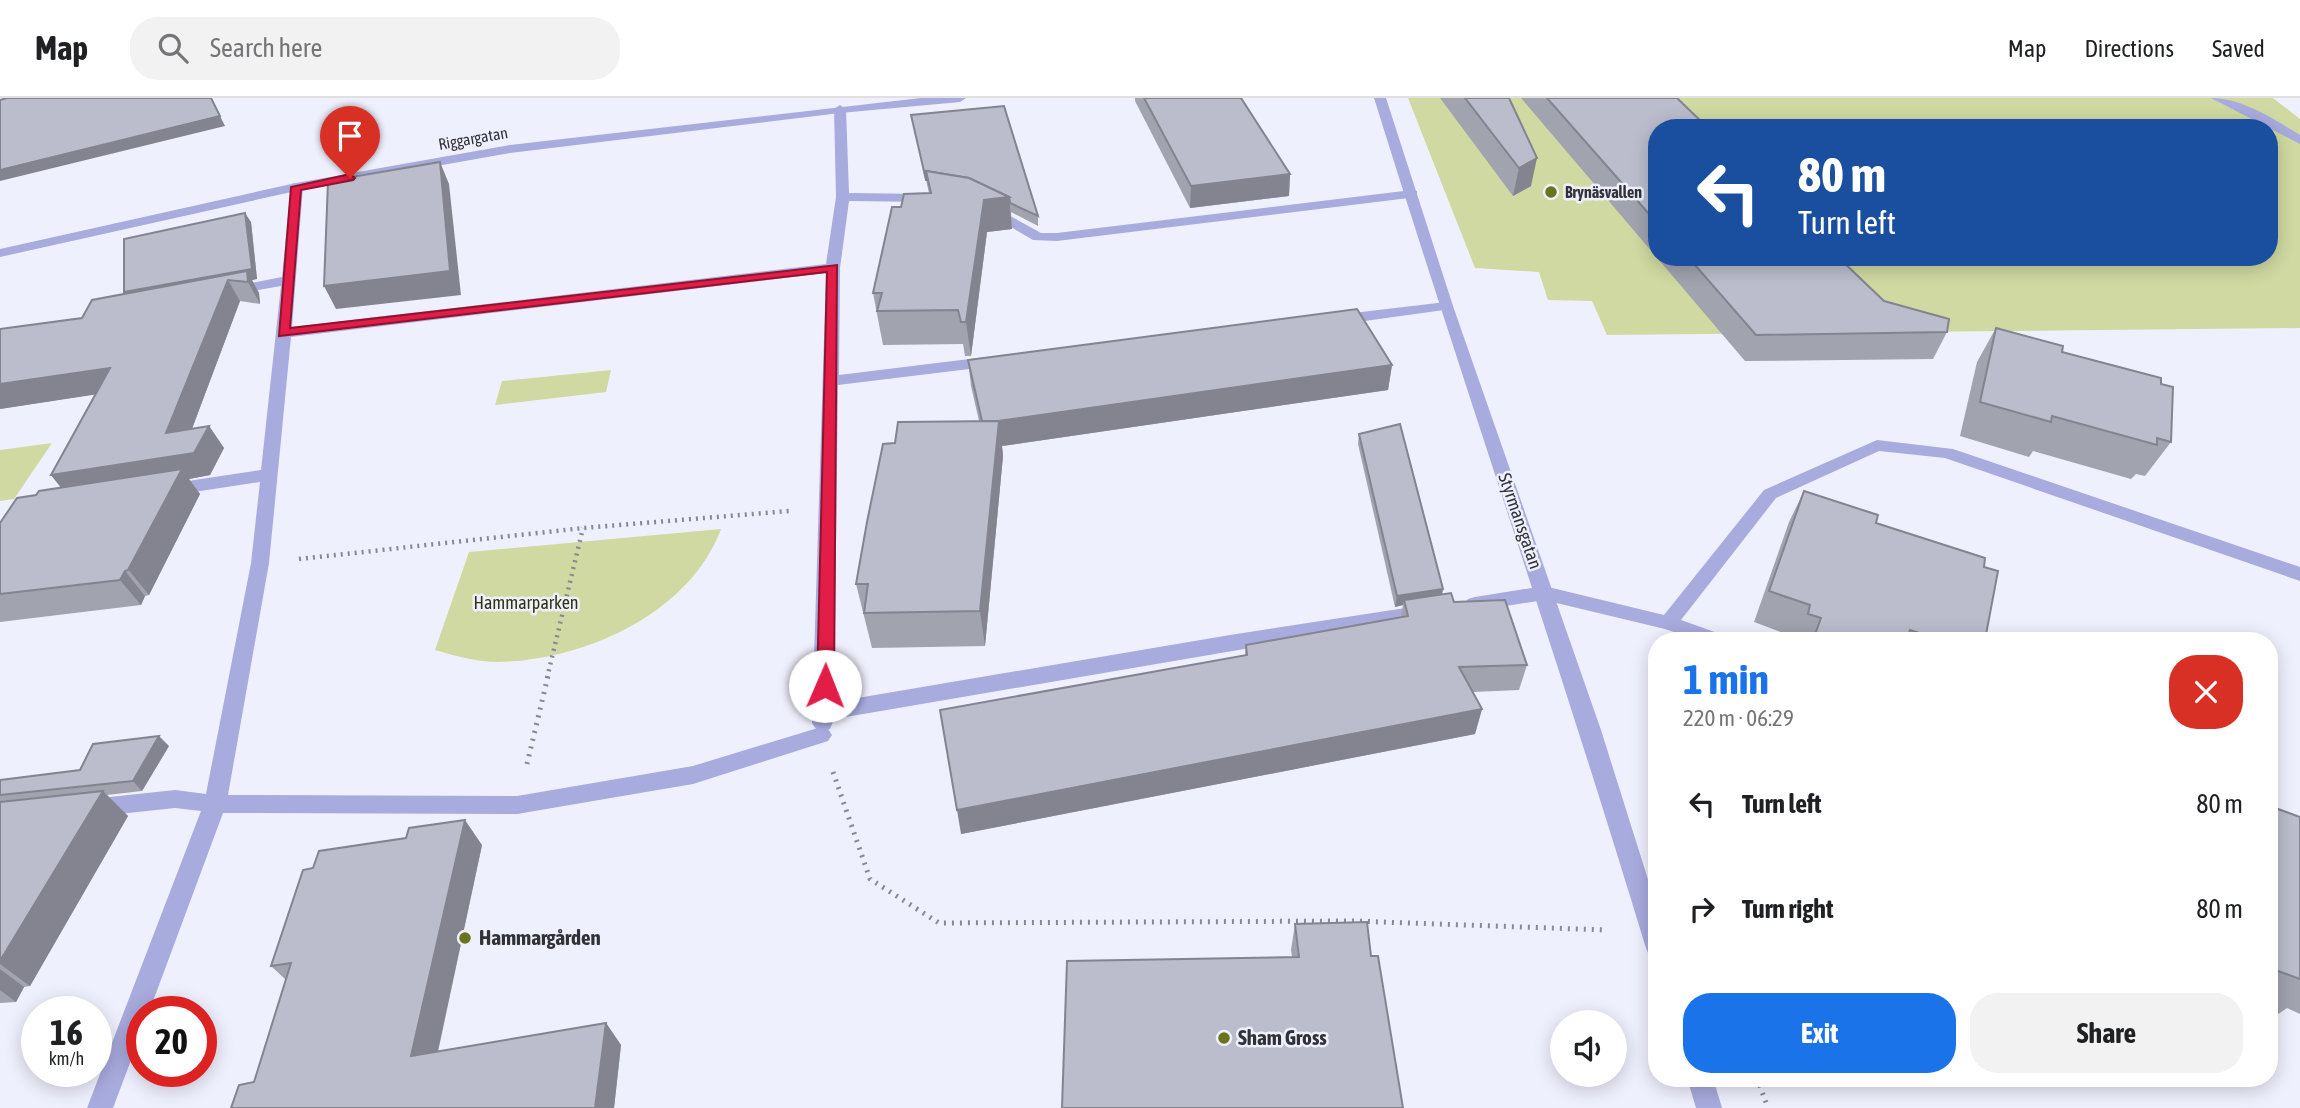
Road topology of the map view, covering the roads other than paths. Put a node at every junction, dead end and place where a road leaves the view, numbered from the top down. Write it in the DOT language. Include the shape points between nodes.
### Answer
graph roads {
  1 [pos="960,98"];
  2 [pos="1380,98"];
  3 [pos="2217,98"];
  4 [pos="840,109"];
  5 [pos="2261,119"];
  6 [pos="2278,127"];
  7 [pos="2300,140"];
  8 [pos="296,187"];
  9 [pos="1412,194"];
  10 [pos="843,197"];
  11 [pos="940,199"];
  12 [pos="977,205"];
  13 [pos="0,253"];
  14 [pos="833,268"];
  15 [pos="289,280"];
  16 [pos="211,295"];
  17 [pos="1446,306"];
  18 [pos="1323,321"];
  19 [pos="283,333"];
  20 [pos="1009,360"];
  21 [pos="832,381"];
  22 [pos="267,475"];
  23 [pos="147,494"];
  24 [pos="2300,574"];
  25 [pos="1544,593"];
  26 [pos="1668,624"];
  27 [pos="1692,632"];
  28 [pos="825,712"];
  29 [pos="215,804"];
  30 [pos="67,811"];
  31 [pos="1648,916"];
  32 [pos="1702,1087"];
  33 [pos="100,1108"];
  34 [pos="1709,1108"];
  1 -- 4 [label="street, Riggargatan"];
  2 -- 9 [label="street, Styrmansgatan"];
  3 -- 5 [label="street"];
  4 -- 8 [label="street, Riggargatan" via="510,149"];
  4 -- 10 [label="street"];
  6 -- 7 [label="street"];
  8 -- 13 [label="street, Riggargatan"];
  8 -- 15 [label="street"];
  9 -- 12 [label="street" via="1057,237 1038,237"];
  9 -- 17 [label="street, Styrmansgatan"];
  10 -- 11 [label="street"];
  10 -- 14 [label="street"];
  14 -- 19 [label="street"];
  14 -- 21 [label="street"];
  15 -- 16 [label="street"];
  15 -- 19 [label="street"];
  17 -- 18 [label="street"];
  17 -- 25 [label="street, Styrmansgatan"];
  19 -- 22 [label="street"];
  20 -- 21 [label="street"];
  21 -- 28 [label="street"];
  22 -- 23 [label="street"];
  22 -- 29 [label="street" via="260,563"];
  24 -- 26 [label="street" via="1947,453 1877,445 1770,494"];
  25 -- 26 [label="street"];
  25 -- 28 [label="street"];
  25 -- 31 [label="street, Styrmansgatan"];
  26 -- 27 [label="street"];
  28 -- 29 [label="street" via="821,735 693,775 517,805"];
  29 -- 30 [label="street" via="175,799"];
  29 -- 33 [label="street"];
  32 -- 34 [label="street"];
}
